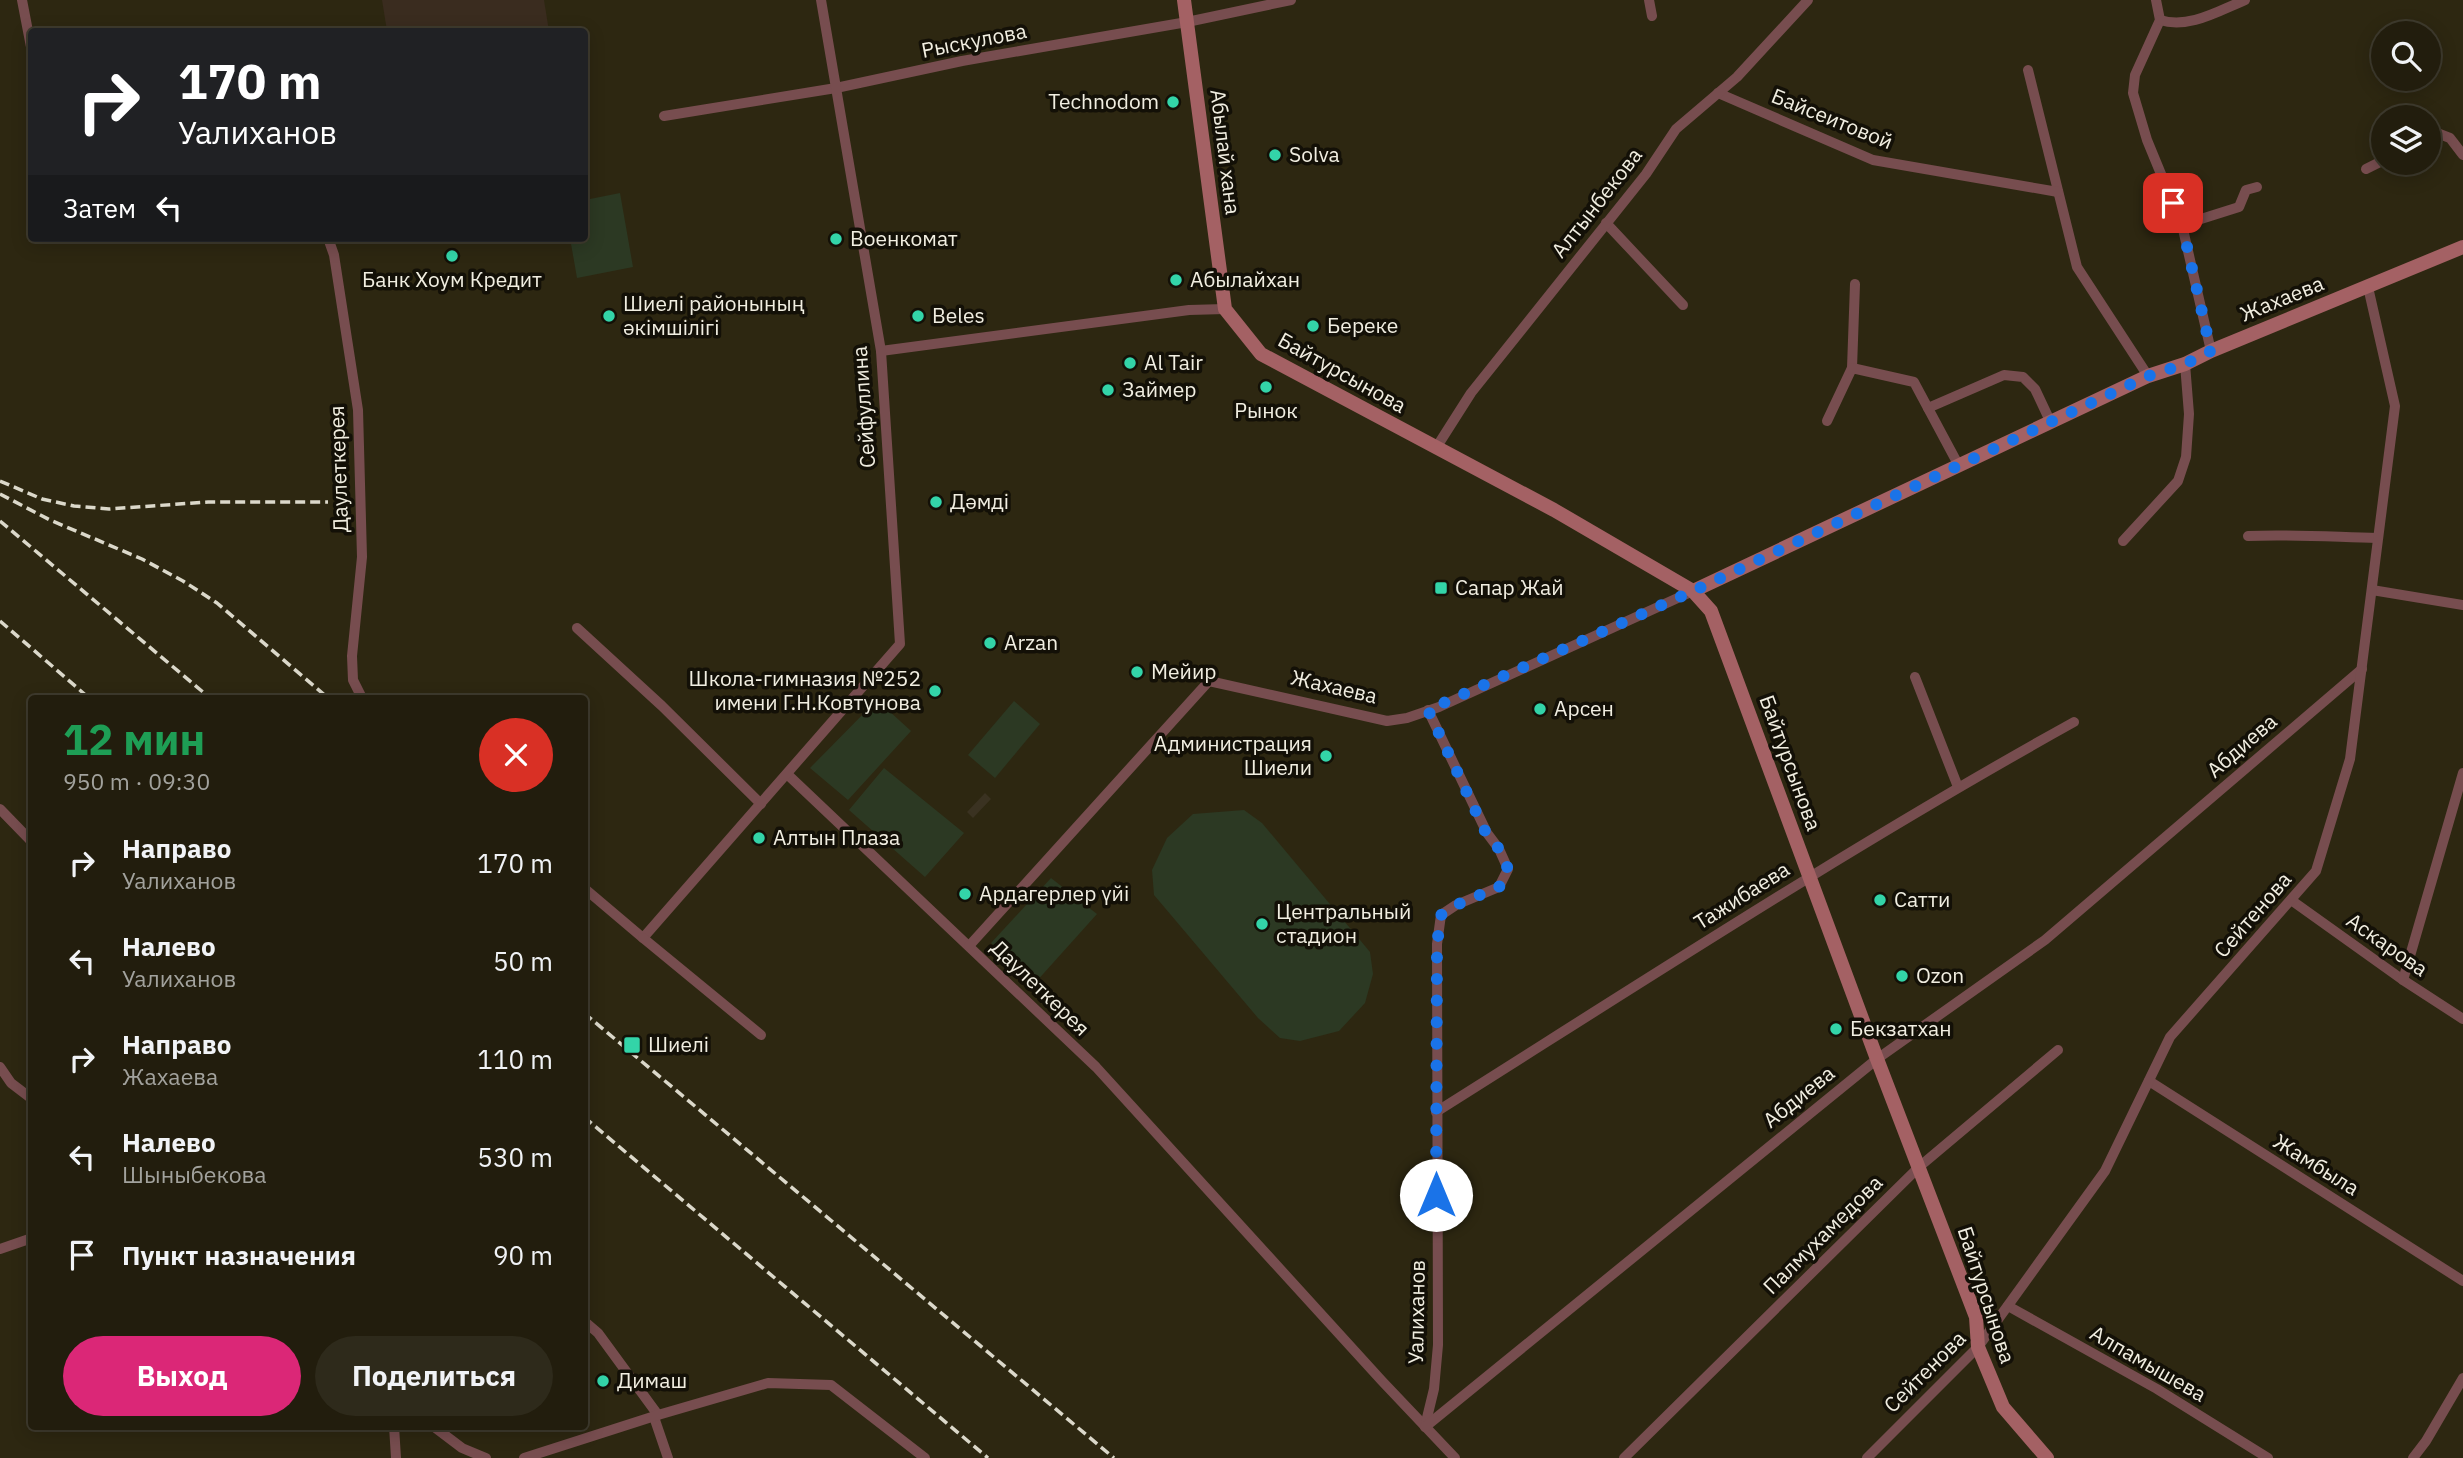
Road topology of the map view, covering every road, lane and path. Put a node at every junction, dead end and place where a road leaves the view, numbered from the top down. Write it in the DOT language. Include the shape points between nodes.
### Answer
graph roads {
  1 [pos="22,0"];
  2 [pos="821,0"];
  3 [pos="1184,0"];
  4 [pos="1291,0"];
  5 [pos="1649,0"];
  6 [pos="1808,0"];
  7 [pos="2156,0"];
  8 [pos="2245,0"];
  9 [pos="1651,16"];
  10 [pos="2160,20"];
  11 [pos="1187,22"];
  12 [pos="28,31"];
  13 [pos="2028,69"];
  14 [pos="836,88"];
  15 [pos="1718,93"];
  16 [pos="664,116"];
  17 [pos="2441,135"];
  18 [pos="2463,155"];
  19 [pos="2371,167"];
  20 [pos="2367,169"];
  21 [pos="2257,187"];
  22 [pos="2058,192"];
  23 [pos="1606,223"];
  24 [pos="2182,225"];
  25 [pos="329,242"];
  26 [pos="2463,247"];
  27 [pos="1855,284"];
  28 [pos="2368,287"];
  29 [pos="1683,305"];
  30 [pos="1224,309"];
  31 [pos="880,351"];
  32 [pos="2211,351"];
  33 [pos="2185,364"];
  34 [pos="1852,368"];
  35 [pos="2148,376"];
  36 [pos="1928,408"];
  37 [pos="1827,421"];
  38 [pos="2050,423"];
  39 [pos="1436,448"];
  40 [pos="1959,466"];
  41 [pos="2248,536"];
  42 [pos="2377,538"];
  43 [pos="2123,541"];
  44 [pos="2372,590"];
  45 [pos="1693,591"];
  46 [pos="2463,604"];
  47 [pos="577,628"];
  48 [pos="2362,669"];
  49 [pos="1915,677"];
  50 [pos="360,695"];
  51 [pos="1428,710"];
  52 [pos="2074,722"];
  53 [pos="2463,773"];
  54 [pos="787,774"];
  55 [pos="1958,787"];
  56 [pos="761,804"];
  57 [pos="0,809"];
  58 [pos="28,838"];
  59 [pos="1810,876"];
  60 [pos="588,891"];
  61 [pos="2291,900"];
  62 [pos="643,937"];
  63 [pos="969,946"];
  64 [pos="2403,980"];
  65 [pos="2463,1019"];
  66 [pos="761,1035"];
  67 [pos="2058,1050"];
  68 [pos="1877,1059"];
  69 [pos="0,1067"];
  70 [pos="2149,1081"];
  71 [pos="28,1096"];
  72 [pos="1436,1112"];
  73 [pos="1919,1167"];
  74 [pos="28,1239"];
  75 [pos="0,1249"];
  76 [pos="2463,1281"];
  77 [pos="2008,1306"];
  78 [pos="588,1324"];
  79 [pos="1979,1347"];
  80 [pos="2463,1378"];
  81 [pos="656,1416"];
  82 [pos="1425,1427"];
  83 [pos="394,1430"];
  84 [pos="438,1430"];
  85 [pos="396,1458"];
  86 [pos="486,1458"];
  87 [pos="524,1458"];
  88 [pos="668,1458"];
  89 [pos="925,1458"];
  90 [pos="1455,1458"];
  91 [pos="1624,1458"];
  92 [pos="1867,1458"];
  93 [pos="2047,1458"];
  94 [pos="2268,1458"];
  95 [pos="2413,1458"];
  1 -- 12 [label="street"];
  2 -- 14 [label="street, Сейфуллина"];
  3 -- 11 [label="main road, Абылай хана"];
  4 -- 11 [label="street, Рыскулова"];
  5 -- 9 [label="street"];
  6 -- 15 [label="street, Алтынбекова"];
  7 -- 10 [label="street"];
  8 -- 10 [label="street" via="2185,23"];
  10 -- 24 [label="street" via="2135,75 2133,93"];
  11 -- 14 [label="street, Рыскулова"];
  11 -- 30 [label="main road, Абылай хана"];
  13 -- 22 [label="street"];
  14 -- 16 [label="street, Рыскулова"];
  14 -- 31 [label="street, Сейфуллина"];
  15 -- 22 [label="street, Байсеитовой" via="1873,160"];
  15 -- 23 [label="street, Алтынбекова" via="1676,129"];
  17 -- 18 [label="street" via="2450,138"];
  19 -- 20 [label="street"];
  21 -- 24 [label="street" via="2246,190 2239,207"];
  22 -- 35 [label="street" via="2077,267"];
  23 -- 29 [label="street"];
  23 -- 39 [label="street, Алтынбекова" via="1471,393"];
  24 -- 32 [label="street"];
  25 -- 50 [label="street, Даулеткерея" via="358,410 362,557 352,656 353,680"];
  26 -- 28 [label="main road, Жахаева"];
  27 -- 34 [label="street"];
  28 -- 32 [label="main road, Жахаева"];
  28 -- 42 [label="street, Сейтенова" via="2395,406"];
  30 -- 31 [label="street"];
  30 -- 39 [label="main road, Байтурсынова" via="1261,354"];
  31 -- 54 [label="street, Сейфуллина" via="900,644"];
  32 -- 33 [label="main road, Жахаева"];
  33 -- 35 [label="main road, Жахаева"];
  33 -- 43 [label="street" via="2189,414 2186,457 2178,481"];
  34 -- 36 [label="street" via="1914,382"];
  34 -- 37 [label="street"];
  35 -- 38 [label="main road, Жахаева"];
  36 -- 38 [label="street" via="2004,374 2023,377 2035,389"];
  36 -- 40 [label="street"];
  38 -- 40 [label="main road, Жахаева"];
  39 -- 45 [label="main road, Байтурсынова" via="1555,510"];
  40 -- 45 [label="main road, Жахаева"];
  41 -- 42 [label="street"];
  42 -- 44 [label="street, Сейтенова"];
  44 -- 46 [label="street"];
  44 -- 48 [label="street, Сейтенова"];
  45 -- 51 [label="street, Жахаева"];
  45 -- 59 [label="main road, Байтурсынова" via="1711,611"];
  47 -- 56 [label="street"];
  48 -- 61 [label="street, Сейтенова" via="2350,759 2316,871"];
  48 -- 68 [label="street, Абдиева" via="2045,940"];
  49 -- 55 [label="street"];
  51 -- 63 [label="street, Жахаева" via="1387,721 1209,681"];
  51 -- 72 [label="street, Уалиханов" via="1508,869 1499,887 1441,915"];
  52 -- 55 [label="street, Тажибаева"];
  53 -- 64 [label="street"];
  54 -- 56 [label="street"];
  54 -- 63 [label="street, Даулеткерея"];
  55 -- 59 [label="street, Тажибаева"];
  56 -- 62 [label="street"];
  57 -- 58 [label="street"];
  59 -- 68 [label="main road, Байтурсынова"];
  59 -- 72 [label="street, Тажибаева"];
  60 -- 62 [label="street"];
  61 -- 64 [label="street, Аскарова"];
  61 -- 70 [label="street, Сейтенова" via="2170,1037"];
  62 -- 66 [label="street"];
  63 -- 82 [label="street, Даулеткерея" via="1096,1067"];
  64 -- 65 [label="street, Аскарова"];
  67 -- 73 [label="street, Палмухамедова"];
  68 -- 73 [label="main road, Байтурсынова"];
  68 -- 82 [label="street, Абдиева"];
  69 -- 71 [label="street"];
  70 -- 76 [label="street, Жамбыла"];
  70 -- 77 [label="street, Сейтенова" via="2105,1171"];
  72 -- 82 [label="street, Уалиханов" via="1437,1345"];
  73 -- 79 [label="main road, Байтурсынова" via="1976,1317"];
  73 -- 91 [label="street, Палмухамедова"];
  74 -- 75 [label="street"];
  77 -- 79 [label="street, Сейтенова"];
  77 -- 94 [label="street, Алпамышева" via="2157,1389"];
  78 -- 81 [label="street"];
  79 -- 92 [label="street, Сейтенова"];
  79 -- 93 [label="main road, Байтурсынова" via="2003,1407"];
  80 -- 95 [label="street"];
  81 -- 87 [label="street"];
  81 -- 88 [label="street"];
  81 -- 89 [label="street" via="768,1383 831,1385"];
  82 -- 90 [label="street, Даулеткерея"];
  83 -- 85 [label="street"];
  84 -- 86 [label="street" via="462,1448"];
}
